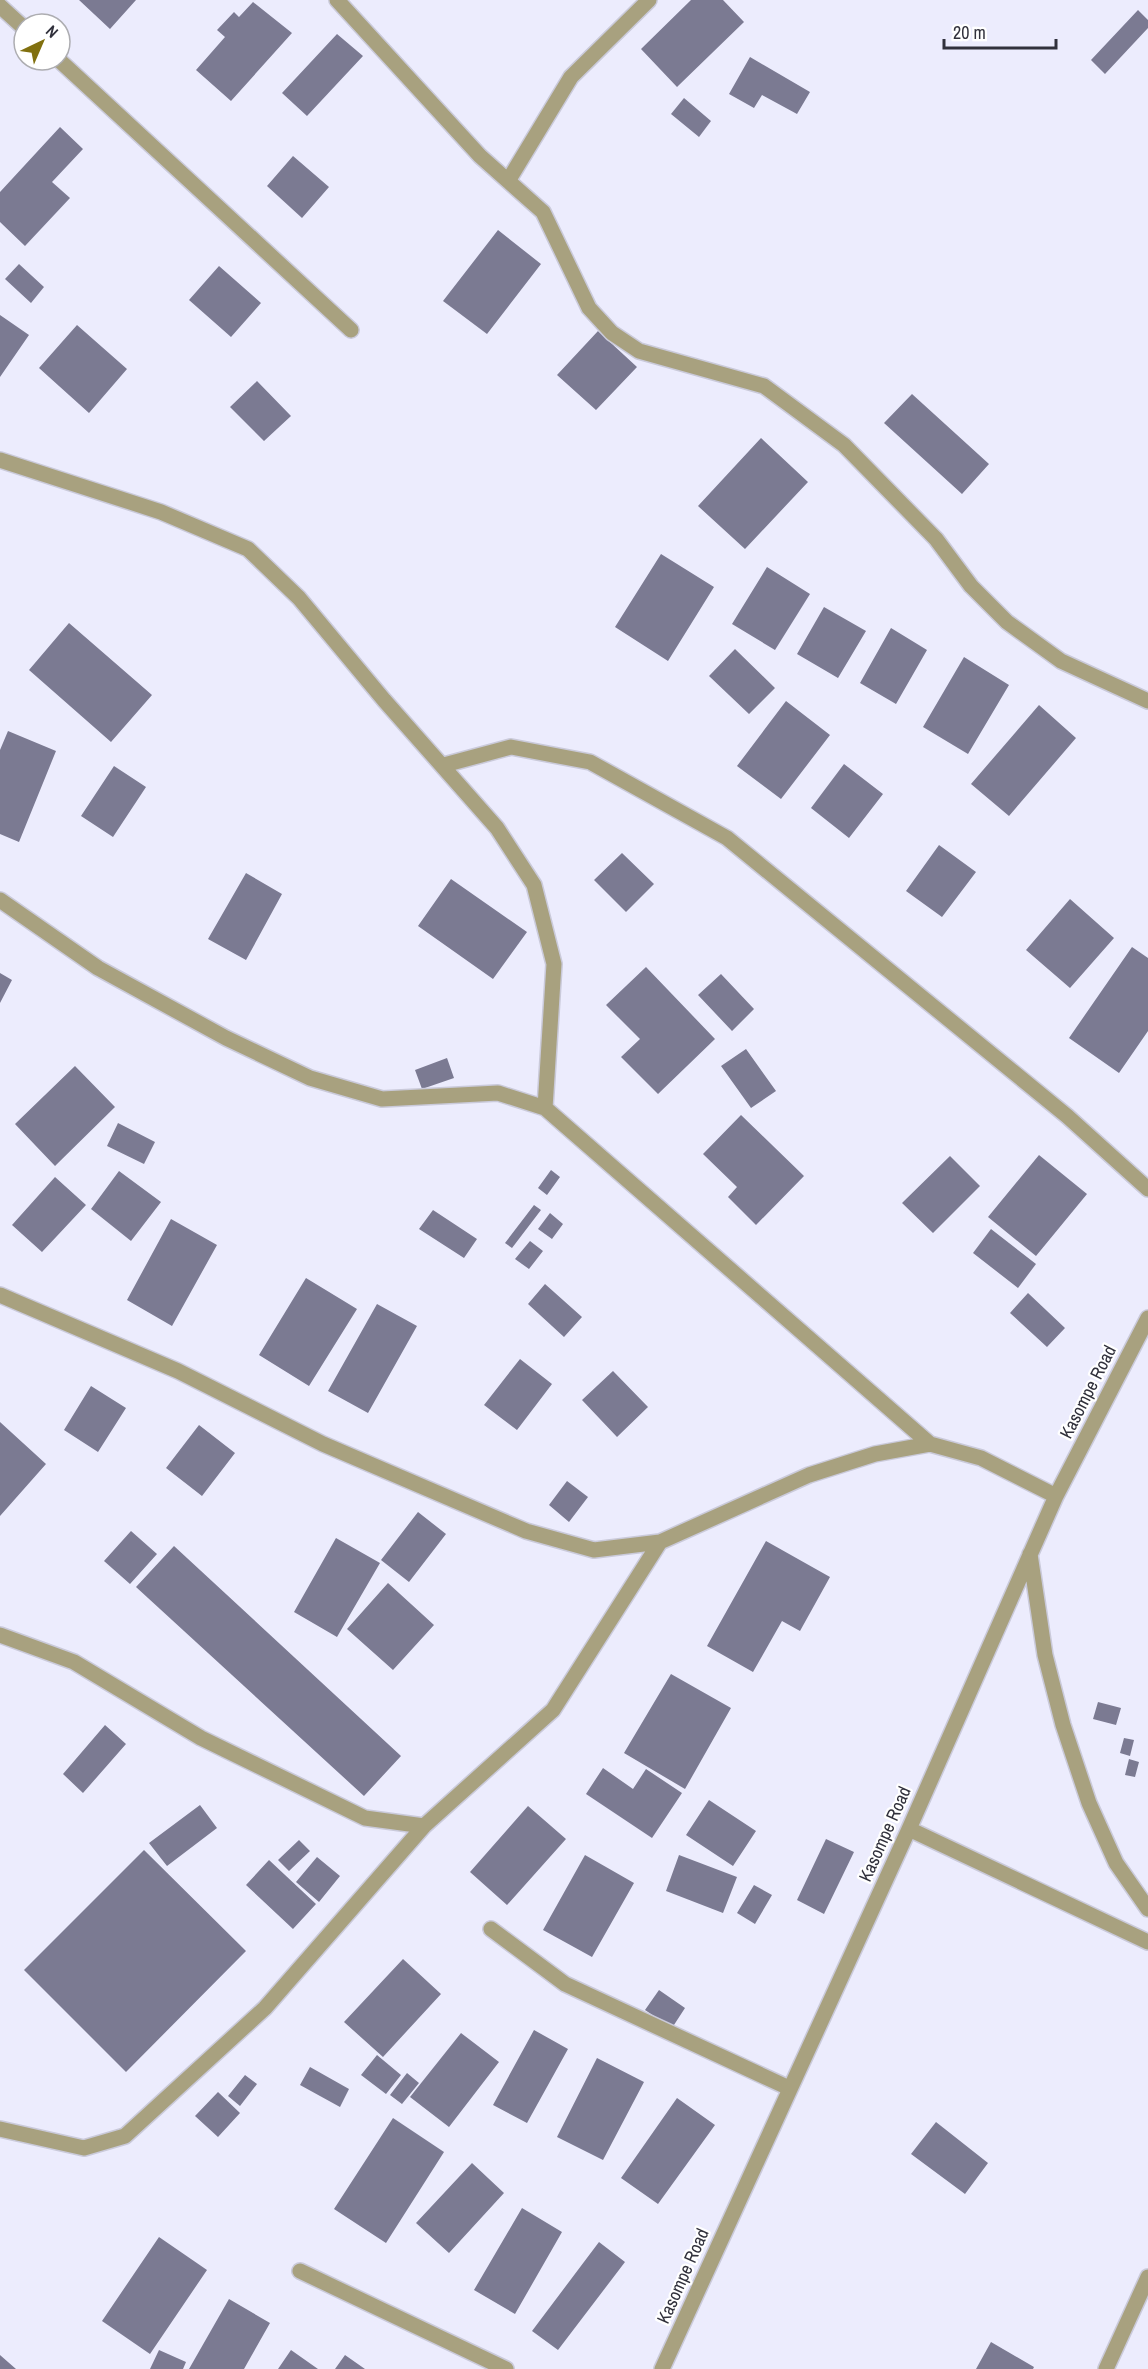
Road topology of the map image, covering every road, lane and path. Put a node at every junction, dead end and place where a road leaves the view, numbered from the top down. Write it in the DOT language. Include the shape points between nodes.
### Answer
graph roads {
  1 [pos="337,0"];
  2 [pos="649,0"];
  3 [pos="0,6"];
  4 [pos="12,17"];
  5 [pos="72,72"];
  6 [pos="508,181"];
  7 [pos="351,330"];
  8 [pos="0,460"];
  9 [pos="1148,701"];
  10 [pos="444,765"];
  11 [pos="0,900"];
  12 [pos="545,1108"];
  13 [pos="1148,1189"];
  14 [pos="0,1295"];
  15 [pos="1148,1318"];
  16 [pos="930,1444"];
  17 [pos="1056,1496"];
  18 [pos="660,1542"];
  19 [pos="1030,1554"];
  20 [pos="0,1635"];
  21 [pos="424,1826"];
  22 [pos="909,1829"];
  23 [pos="1148,1909"];
  24 [pos="491,1929"];
  25 [pos="1148,1942"];
  26 [pos="789,2088"];
  27 [pos="0,2129"];
  28 [pos="300,2271"];
  29 [pos="1148,2277"];
  30 [pos="506,2369"];
  31 [pos="662,2369"];
  32 [pos="1107,2369"];
  1 -- 6 [label="street" via="480,156"];
  2 -- 6 [label="street" via="571,77"];
  3 -- 4 [label="street"];
  5 -- 7 [label="street"];
  6 -- 9 [label="street" via="543,212 589,308 612,333 639,351 764,386 844,445 936,539 971,586 1007,622 1061,661"];
  8 -- 10 [label="street" via="161,512 248,549 299,598"];
  10 -- 12 [label="street" via="497,828 534,885 554,964"];
  10 -- 13 [label="street" via="512,747 590,762 727,838 1067,1116"];
  11 -- 12 [label="street" via="98,968 226,1038 310,1078 382,1099 498,1093"];
  12 -- 16 [label="street"];
  14 -- 18 [label="street" via="178,1371 323,1444 526,1531 594,1550"];
  15 -- 17 [label="street, Kasompe Road"];
  16 -- 17 [label="street" via="981,1458"];
  16 -- 18 [label="street" via="875,1454 809,1474"];
  17 -- 19 [label="street, Kasompe Road"];
  18 -- 21 [label="street" via="553,1710"];
  19 -- 22 [label="street, Kasompe Road"];
  19 -- 23 [label="street" via="1045,1655 1063,1725 1089,1803 1116,1863"];
  20 -- 21 [label="street" via="74,1662 201,1738 365,1818"];
  21 -- 27 [label="street" via="265,2008 125,2136 84,2148"];
  22 -- 25 [label="street"];
  22 -- 26 [label="street, Kasompe Road"];
  24 -- 26 [label="street" via="566,1984"];
  26 -- 31 [label="street, Kasompe Road"];
  28 -- 30 [label="street"];
  29 -- 32 [label="street"];
}
